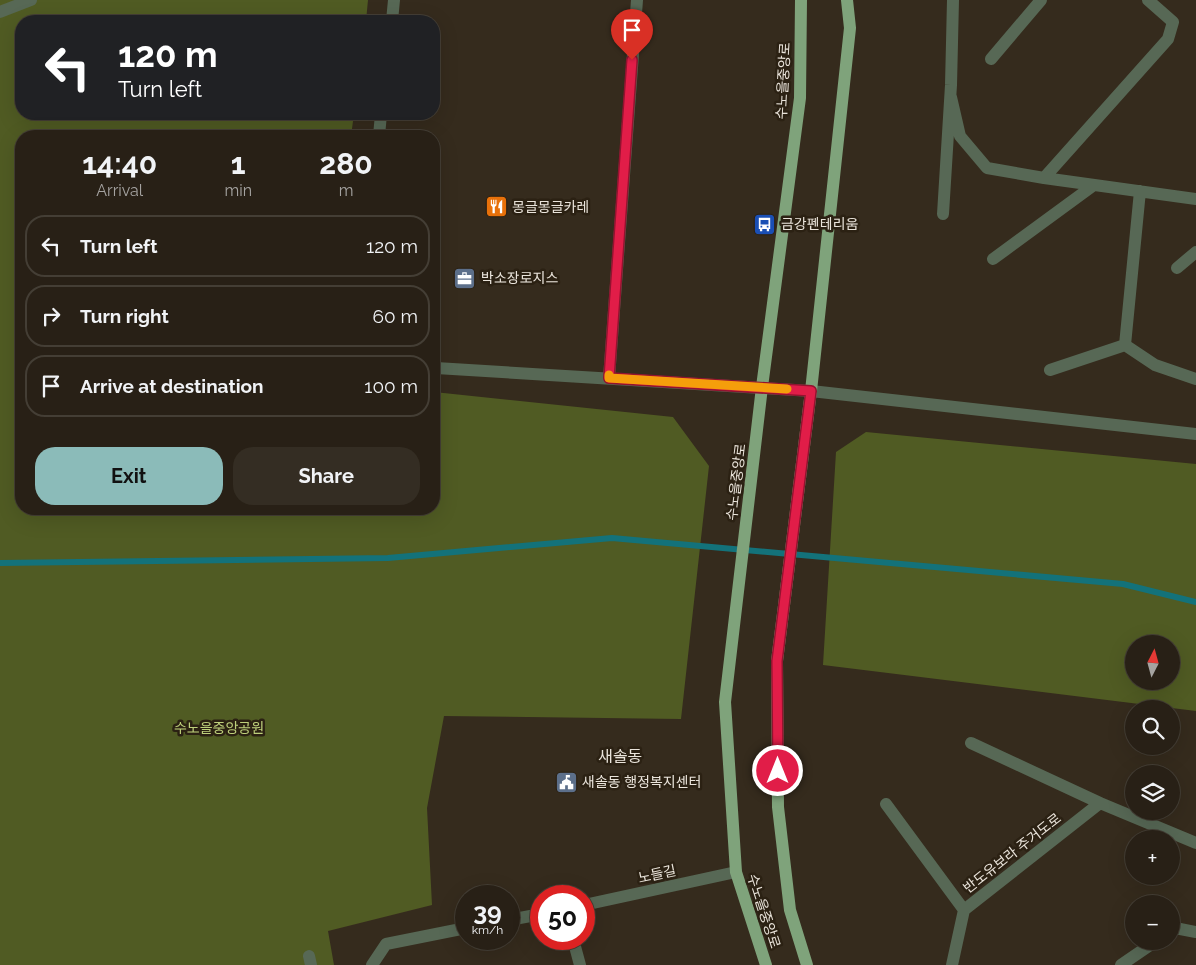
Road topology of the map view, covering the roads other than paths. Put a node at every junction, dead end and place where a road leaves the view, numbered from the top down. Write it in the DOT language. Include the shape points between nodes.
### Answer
graph roads {
  1 [pos="31,0"];
  2 [pos="394,0"];
  3 [pos="637,0"];
  4 [pos="802,0"];
  5 [pos="847,0"];
  6 [pos="953,0"];
  7 [pos="1041,0"];
  8 [pos="1148,0"];
  9 [pos="0,12"];
  10 [pos="393,15"];
  11 [pos="991,59"];
  12 [pos="951,97"];
  13 [pos="1044,178"];
  14 [pos="1094,185"];
  15 [pos="1140,191"];
  16 [pos="1196,199"];
  17 [pos="943,214"];
  18 [pos="1196,252"];
  19 [pos="993,259"];
  20 [pos="1177,268"];
  21 [pos="1125,345"];
  22 [pos="440,368"];
  23 [pos="1050,370"];
  24 [pos="609,378"];
  25 [pos="1196,378"];
  26 [pos="762,387"];
  27 [pos="811,391"];
  28 [pos="1196,434"];
  29 [pos="971,743"];
  30 [pos="1100,803"];
  31 [pos="886,804"];
  32 [pos="1196,843"];
  33 [pos="736,872"];
  34 [pos="595,903"];
  35 [pos="964,910"];
  36 [pos="1180,929"];
  37 [pos="455,930"];
  38 [pos="1196,932"];
  39 [pos="576,950"];
  40 [pos="1143,950"];
  41 [pos="372,965"];
  42 [pos="580,965"];
  43 [pos="766,965"];
  44 [pos="807,965"];
  45 [pos="952,965"];
  46 [pos="1121,965"];
  1 -- 9 [label="street"];
  2 -- 10 [label="street"];
  3 -- 24 [label="street"];
  4 -- 26 [label="main road, 수노을중앙로" via="800,98"];
  5 -- 27 [label="main road, 수노을중앙로" via="850,28"];
  6 -- 12 [label="street"];
  7 -- 11 [label="street"];
  8 -- 13 [label="street" via="1173,22 1168,39"];
  12 -- 13 [label="street" via="960,136 987,168"];
  12 -- 17 [label="street"];
  13 -- 14 [label="street"];
  14 -- 15 [label="street"];
  14 -- 19 [label="street"];
  15 -- 16 [label="street"];
  15 -- 21 [label="street"];
  18 -- 20 [label="street"];
  21 -- 23 [label="street"];
  21 -- 25 [label="street" via="1155,365"];
  22 -- 24 [label="street"];
  24 -- 26 [label="street"];
  26 -- 27 [label="street"];
  26 -- 33 [label="main road, 수노을중앙로" via="725,702"];
  27 -- 28 [label="street"];
  27 -- 44 [label="main road, 수노을중앙로" via="777,661 778,807 790,910"];
  29 -- 30 [label="street"];
  30 -- 32 [label="street"];
  30 -- 35 [label="street, 반도유보라 주거도로"];
  31 -- 35 [label="street, 반도유보라 주거도로"];
  33 -- 34 [label="street, 노들길"];
  33 -- 43 [label="main road, 수노을중앙로"];
  35 -- 45 [label="street"];
  36 -- 38 [label="street"];
  37 -- 41 [label="street" via="386,944"];
  39 -- 42 [label="street"];
  40 -- 46 [label="street"];
}
